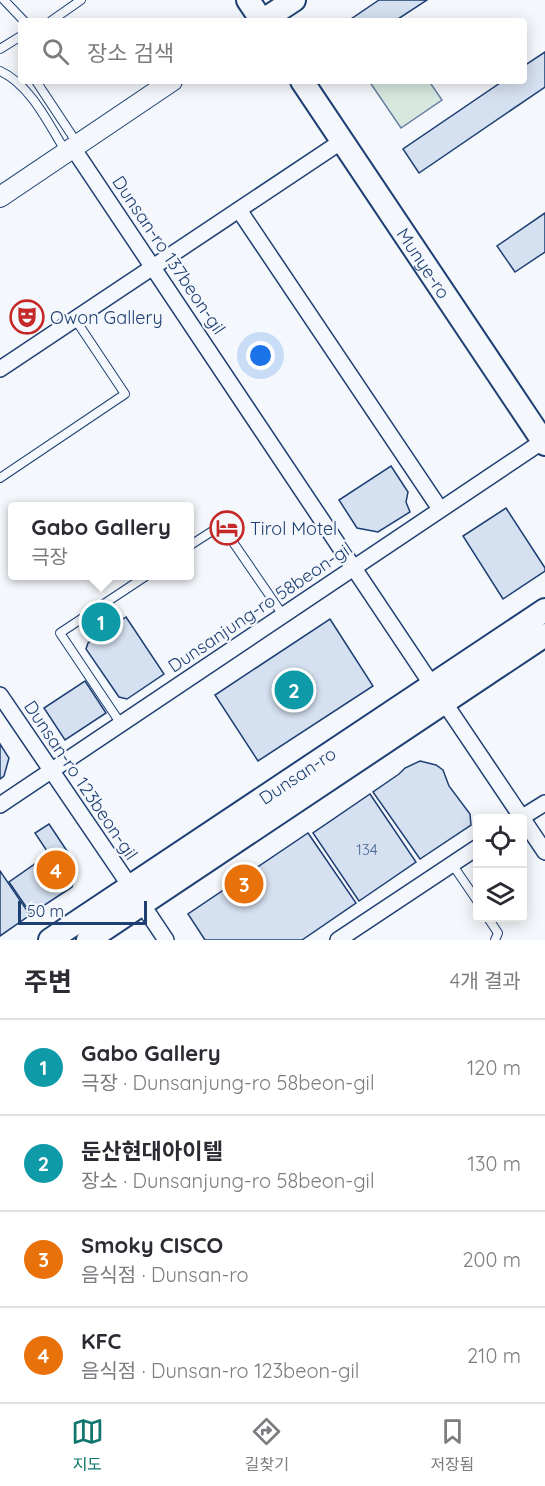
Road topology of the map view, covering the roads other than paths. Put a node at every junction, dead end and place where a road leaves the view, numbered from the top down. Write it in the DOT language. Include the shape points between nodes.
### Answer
graph roads {
  1 [pos="4,0"];
  2 [pos="81,0"];
  3 [pos="248,0"];
  4 [pos="294,0"];
  5 [pos="21,18"];
  6 [pos="55,18"];
  7 [pos="260,18"];
  8 [pos="267,18"];
  9 [pos="18,38"];
  10 [pos="0,49"];
  11 [pos="0,71"];
  12 [pos="38,84"];
  13 [pos="168,84"];
  14 [pos="304,84"];
  15 [pos="342,141"];
  16 [pos="72,148"];
  17 [pos="0,196"];
  18 [pos="239,210"];
  19 [pos="153,267"];
  20 [pos="75,319"];
  21 [pos="0,369"];
  22 [pos="544,443"];
  23 [pos="0,477"];
  24 [pos="440,509"];
  25 [pos="194,543"];
  26 [pos="354,568"];
  27 [pos="140,580"];
  28 [pos="545,610"];
  29 [pos="283,615"];
  30 [pos="545,635"];
  31 [pos="438,693"];
  32 [pos="0,695"];
  33 [pos="121,724"];
  34 [pos="51,771"];
  35 [pos="545,803"];
  36 [pos="0,806"];
  37 [pos="519,814"];
  38 [pos="527,815"];
  39 [pos="527,825"];
  40 [pos="473,850"];
  41 [pos="545,852"];
  42 [pos="452,864"];
  43 [pos="136,895"];
  44 [pos="473,896"];
  45 [pos="491,922"];
  46 [pos="50,940"];
  47 [pos="88,940"];
  48 [pos="166,940"];
  49 [pos="338,940"];
  50 [pos="495,940"];
  1 -- 5 [label="lane"];
  2 -- 6 [label="lane"];
  3 -- 7 [label="main road"];
  4 -- 8 [label="main road"];
  9 -- 10 [label="lane"];
  11 -- 16 [label="lane" via="29,95"];
  12 -- 16 [label="lane"];
  13 -- 16 [label="street"];
  14 -- 15 [label="main road, Munye-ro"];
  15 -- 18 [label="street"];
  15 -- 22 [label="main road, Munye-ro"];
  16 -- 17 [label="street"];
  16 -- 19 [label="street, Dunsan-ro 137beon-gil"];
  18 -- 19 [label="street"];
  18 -- 24 [label="street"];
  19 -- 20 [label="street"];
  19 -- 26 [label="street, Dunsan-ro 137beon-gil"];
  20 -- 21 [label="street"];
  20 -- 23 [label="lane" via="125,394"];
  22 -- 24 [label="street, Dunsanjung-ro 58beon-gil"];
  24 -- 26 [label="street, Dunsanjung-ro 58beon-gil"];
  25 -- 29 [label="lane" via="214,530 226,532"];
  26 -- 29 [label="street, Dunsanjung-ro 58beon-gil"];
  26 -- 31 [label="street, Dunsan-ro 137beon-gil"];
  27 -- 33 [label="lane" via="60,633"];
  28 -- 31 [label="main road, Dunsan-ro"];
  29 -- 33 [label="street, Dunsanjung-ro 58beon-gil"];
  30 -- 31 [label="main road, Dunsan-ro"];
  31 -- 37 [label="street, Dunsan-ro 137beon-gil"];
  31 -- 43 [label="main road, Dunsan-ro"];
  32 -- 34 [label="street, Dunsan-ro 123beon-gil"];
  33 -- 34 [label="street, Dunsanjung-ro 58beon-gil"];
  34 -- 36 [label="street, Dunsanjung-ro 58beon-gil"];
  34 -- 43 [label="street, Dunsan-ro 123beon-gil"];
  35 -- 38 [label="street"];
  39 -- 41 [label="street, Dunsan-ro 137beon-gil"];
  40 -- 42 [label="street"];
  42 -- 44 [label="lane"];
  42 -- 49 [label="street"];
  43 -- 46 [label="main road, Dunsan-ro"];
  43 -- 47 [label="main road, Dunsan-ro"];
  43 -- 48 [label="street, Dunsan-ro 123beon-gil"];
  45 -- 50 [label="lane" via="498,933"];
}
